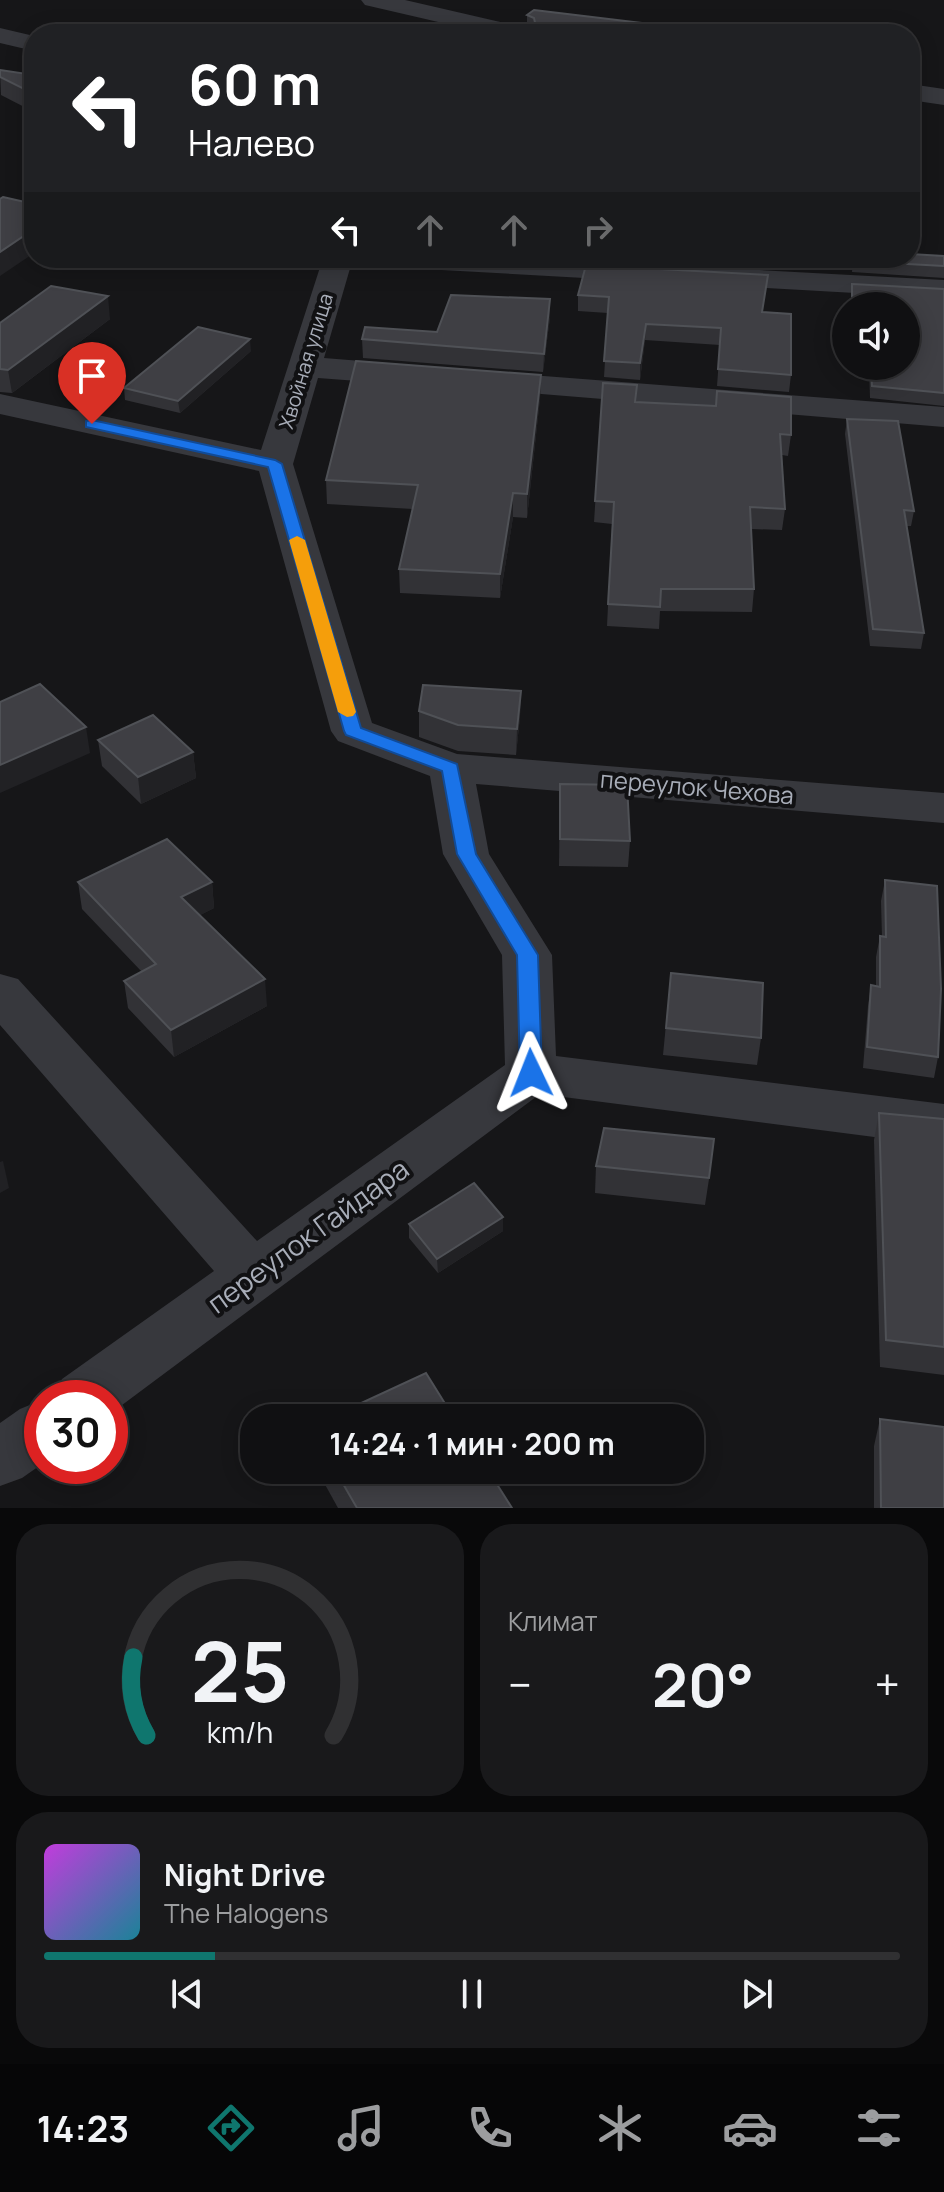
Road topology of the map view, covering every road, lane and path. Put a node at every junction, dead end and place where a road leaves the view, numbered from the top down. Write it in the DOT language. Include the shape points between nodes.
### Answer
graph roads {
  1 [pos="373,0"];
  2 [pos="446,17"];
  3 [pos="433,24"];
  4 [pos="477,24"];
  5 [pos="0,35"];
  6 [pos="24,41"];
  7 [pos="920,93"];
  8 [pos="944,97"];
  9 [pos="335,268"];
  10 [pos="549,268"];
  11 [pos="944,289"];
  12 [pos="305,367"];
  13 [pos="0,404"];
  14 [pos="944,417"];
  15 [pos="275,464"];
  16 [pos="451,768"];
  17 [pos="944,808"];
  18 [pos="0,992"];
  19 [pos="531,1073"];
  20 [pos="944,1125"];
  21 [pos="254,1277"];
  22 [pos="109,1380"];
  23 [pos="24,1441"];
  24 [pos="0,1458"];
  1 -- 2 [label="street"];
  2 -- 3 [label="street"];
  2 -- 4 [label="street"];
  5 -- 6 [label="street"];
  7 -- 8 [label="street"];
  9 -- 12 [label="street, Хвойная улица"];
  10 -- 11 [label="street"];
  12 -- 14 [label="street"];
  12 -- 15 [label="street, Хвойная улица"];
  13 -- 15 [label="street"];
  15 -- 16 [label="street, переулок Чехова" via="353,731"];
  16 -- 17 [label="street, переулок Чехова"];
  16 -- 19 [label="street" via="466,854 527,955"];
  18 -- 21 [label="street"];
  19 -- 20 [label="street"];
  19 -- 21 [label="street, переулок Гайдара"];
  21 -- 22 [label="street, переулок Гайдара"];
  23 -- 24 [label="street"];
}
